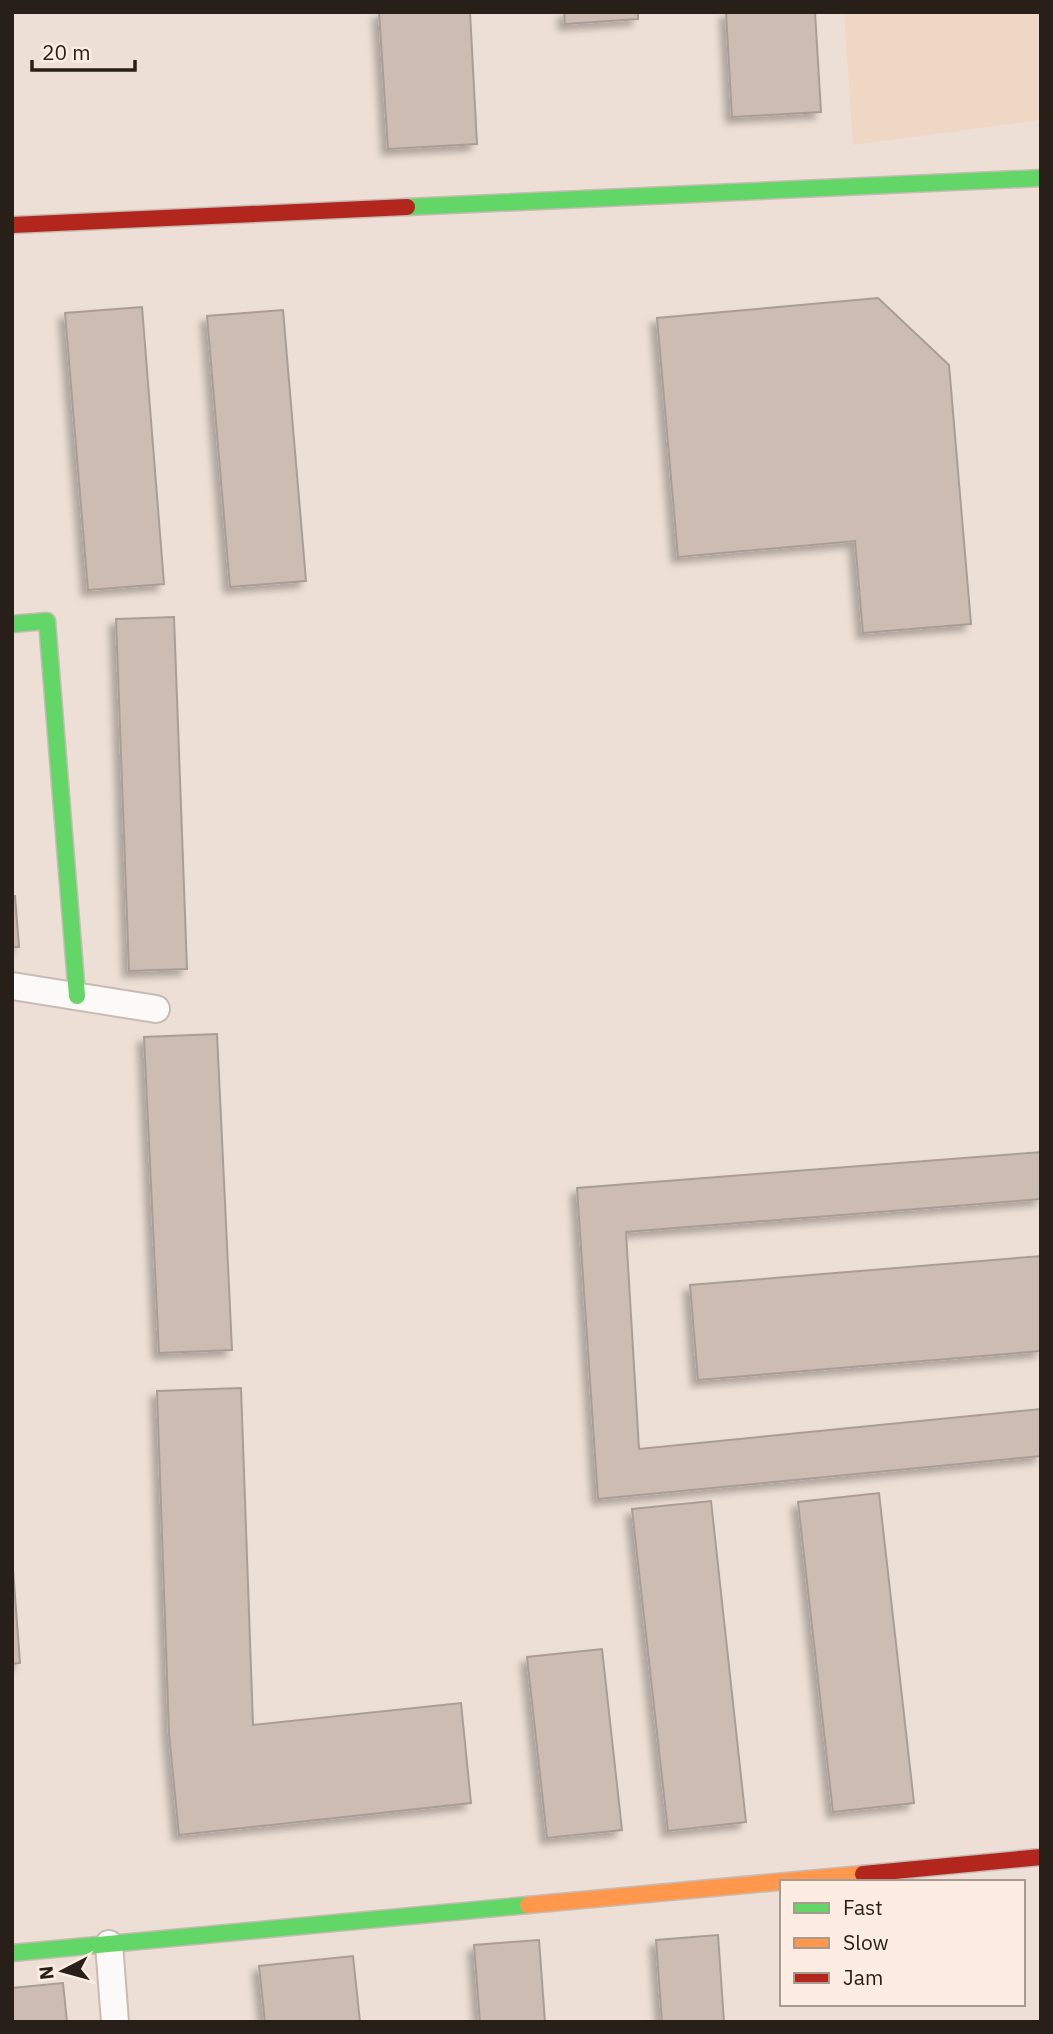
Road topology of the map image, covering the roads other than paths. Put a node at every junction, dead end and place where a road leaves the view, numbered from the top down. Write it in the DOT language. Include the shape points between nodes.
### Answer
graph roads {
  1 [pos="1041,178"];
  2 [pos="12,225"];
  3 [pos="12,624"];
  4 [pos="12,986"];
  5 [pos="77,996"];
  6 [pos="156,1009"];
  7 [pos="1041,1857"];
  8 [pos="795,1880"];
  9 [pos="780,1881"];
  10 [pos="109,1944"];
  11 [pos="12,1953"];
  12 [pos="115,2022"];
  1 -- 2 [label="street"];
  3 -- 5 [label="street" via="47,621"];
  4 -- 5 [label="street"];
  5 -- 6 [label="street"];
  7 -- 8 [label="street"];
  9 -- 10 [label="street"];
  10 -- 11 [label="street"];
  10 -- 12 [label="street"];
}
